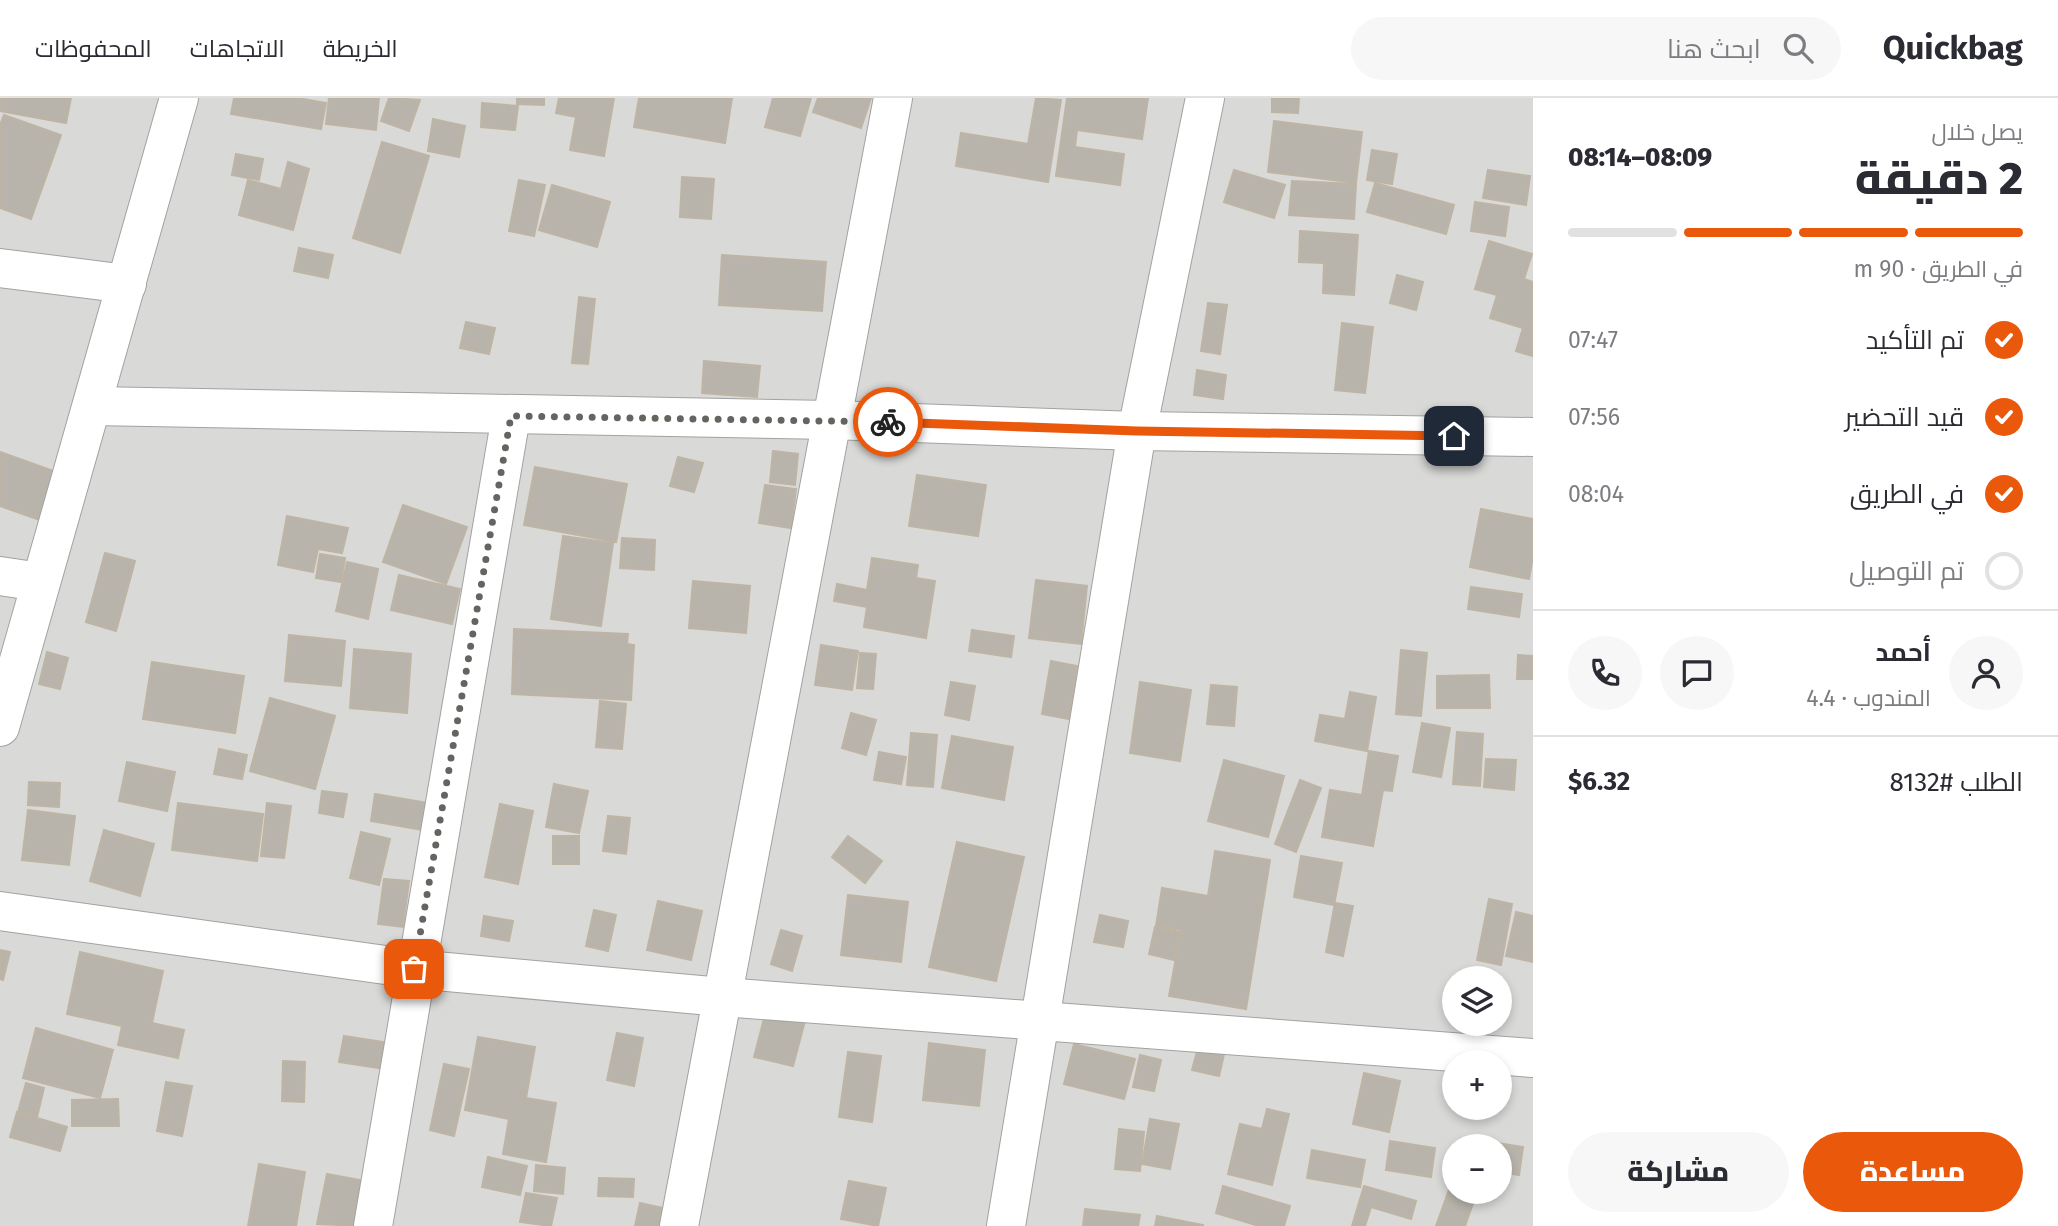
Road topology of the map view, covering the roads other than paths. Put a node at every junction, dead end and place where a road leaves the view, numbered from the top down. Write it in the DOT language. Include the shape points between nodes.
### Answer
graph roads {
  1 [pos="179,98"];
  2 [pos="893,98"];
  3 [pos="1206,98"];
  4 [pos="0,268"];
  5 [pos="127,284"];
  6 [pos="93,406"];
  7 [pos="511,416"];
  8 [pos="831,420"];
  9 [pos="1137,431"];
  10 [pos="1533,437"];
  11 [pos="0,576"];
  12 [pos="40,582"];
  13 [pos="0,727"];
  14 [pos="0,911"];
  15 [pos="414,969"];
  16 [pos="722,996"];
  17 [pos="1040,1021"];
  18 [pos="1533,1058"];
  19 [pos="373,1226"];
  20 [pos="679,1226"];
  21 [pos="1006,1226"];
  1 -- 5 [label="street"];
  2 -- 8 [label="street"];
  3 -- 9 [label="street"];
  4 -- 5 [label="street"];
  5 -- 6 [label="street"];
  6 -- 7 [label="street"];
  6 -- 12 [label="street"];
  7 -- 8 [label="street"];
  7 -- 15 [label="street"];
  8 -- 9 [label="street"];
  8 -- 16 [label="street"];
  9 -- 10 [label="street"];
  9 -- 17 [label="street"];
  11 -- 12 [label="street"];
  12 -- 13 [label="street"];
  14 -- 15 [label="street"];
  15 -- 16 [label="street"];
  15 -- 19 [label="street"];
  16 -- 17 [label="street"];
  16 -- 20 [label="street"];
  17 -- 18 [label="street"];
  17 -- 21 [label="street"];
}
